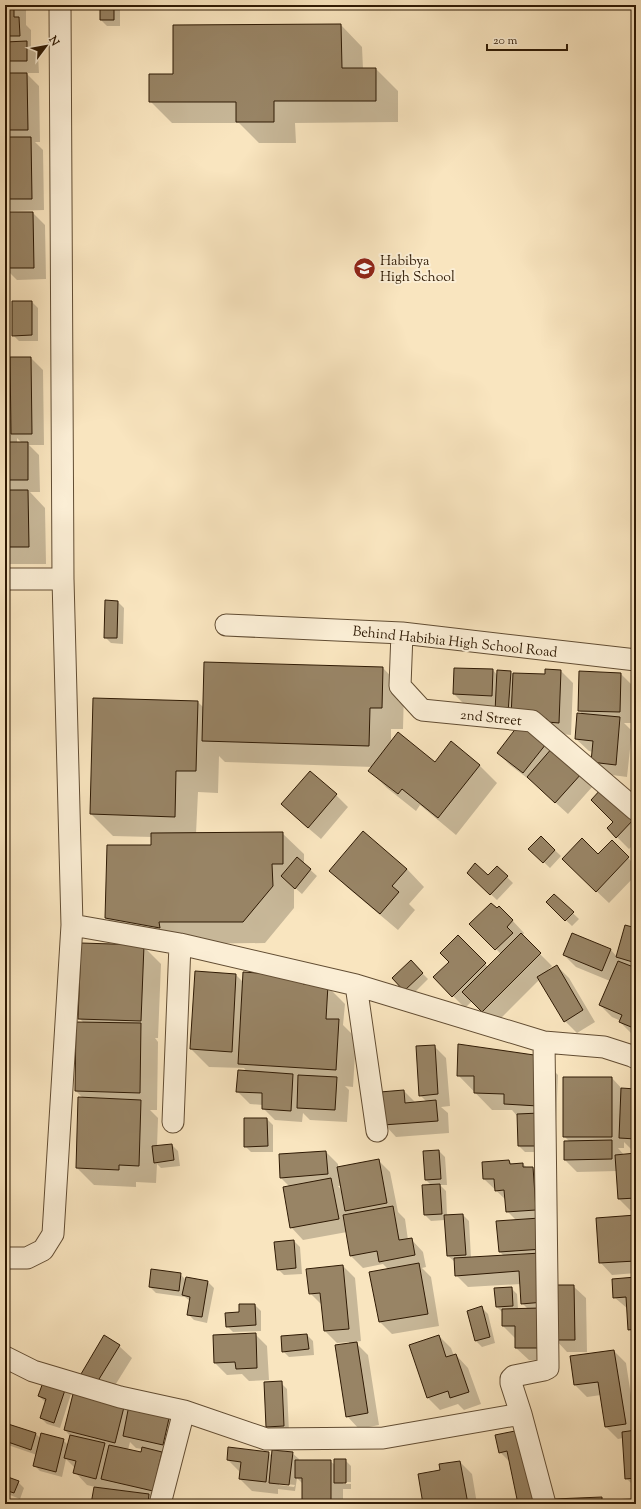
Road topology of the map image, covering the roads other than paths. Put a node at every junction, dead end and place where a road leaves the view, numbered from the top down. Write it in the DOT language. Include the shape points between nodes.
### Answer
graph roads {
  1 [pos="60,5"];
  2 [pos="5,579"];
  3 [pos="63,579"];
  4 [pos="226,625"];
  5 [pos="402,634"];
  6 [pos="636,660"];
  7 [pos="636,810"];
  8 [pos="72,925"];
  9 [pos="180,944"];
  10 [pos="356,986"];
  11 [pos="544,1042"];
  12 [pos="636,1058"];
  13 [pos="173,1122"];
  14 [pos="377,1131"];
  15 [pos="5,1258"];
  16 [pos="5,1357"];
  17 [pos="184,1411"];
  18 [pos="521,1414"];
  19 [pos="160,1504"];
  20 [pos="545,1504"];
  1 -- 3 [label="street"];
  2 -- 3 [label="street"];
  3 -- 8 [label="street"];
  4 -- 5 [label="street, Behind Habibia High School Road"];
  5 -- 6 [label="street, Behind Habibia High School Road"];
  5 -- 7 [label="street, 2nd Street" via="400,686 422,710 532,721"];
  8 -- 9 [label="street"];
  8 -- 15 [label="street" via="53,1234 43,1250 27,1258"];
  9 -- 10 [label="street"];
  9 -- 13 [label="street"];
  10 -- 11 [label="street"];
  10 -- 14 [label="street"];
  11 -- 12 [label="street" via="604,1047"];
  11 -- 18 [label="street" via="548,1368 514,1376 511,1379"];
  16 -- 17 [label="street" via="40,1373 120,1397"];
  17 -- 18 [label="street" via="266,1439 383,1438"];
  17 -- 19 [label="street"];
  18 -- 20 [label="street"];
}
